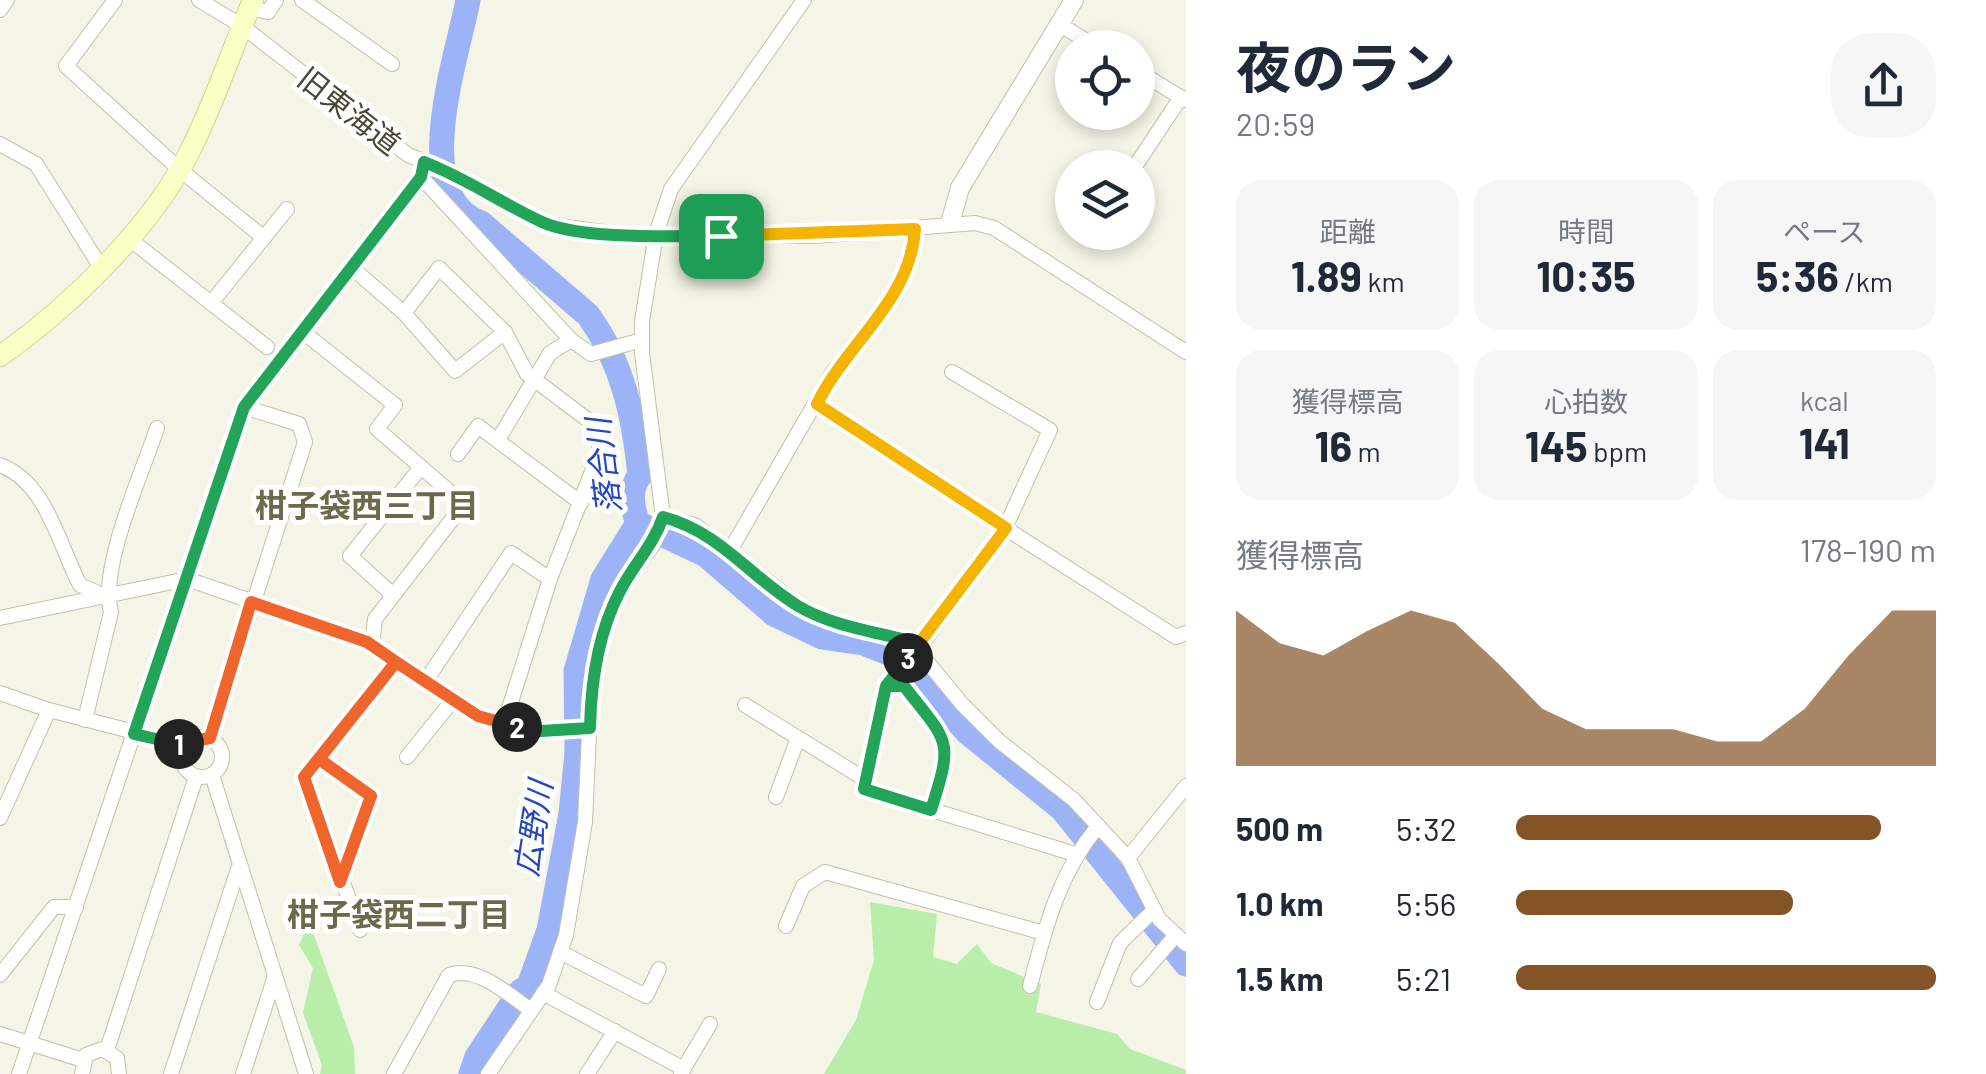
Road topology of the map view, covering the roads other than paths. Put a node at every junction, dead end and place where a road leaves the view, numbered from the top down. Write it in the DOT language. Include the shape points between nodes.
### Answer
graph roads {
  1 [pos="8,0"];
  2 [pos="115,0"];
  3 [pos="198,0"];
  4 [pos="276,0"];
  5 [pos="302,0"];
  6 [pos="804,0"];
  7 [pos="1074,0"];
  8 [pos="0,10"];
  9 [pos="249,12"];
  10 [pos="1059,24"];
  11 [pos="1069,30"];
  12 [pos="392,64"];
  13 [pos="1155,82"];
  14 [pos="1183,99"];
  15 [pos="0,144"];
  16 [pos="1147,150"];
  17 [pos="425,168"];
  18 [pos="179,170"];
  19 [pos="288,209"];
  20 [pos="950,223"];
  21 [pos="915,229"];
  22 [pos="656,234"];
  23 [pos="127,237"];
  24 [pos="264,238"];
  25 [pos="100,266"];
  26 [pos="351,267"];
  27 [pos="211,304"];
  28 [pos="404,313"];
  29 [pos="302,332"];
  30 [pos="505,332"];
  31 [pos="571,340"];
  32 [pos="642,340"];
  33 [pos="266,347"];
  34 [pos="1186,352"];
  35 [pos="0,356"];
  36 [pos="952,372"];
  37 [pos="532,377"];
  38 [pos="817,404"];
  39 [pos="244,407"];
  40 [pos="157,428"];
  41 [pos="498,440"];
  42 [pos="458,454"];
  43 [pos="0,465"];
  44 [pos="421,467"];
  45 [pos="581,502"];
  46 [pos="663,517"];
  47 [pos="1006,528"];
  48 [pos="730,549"];
  49 [pos="550,578"];
  50 [pos="187,579"];
  51 [pos="393,595"];
  52 [pos="107,598"];
  53 [pos="251,602"];
  54 [pos="0,618"];
  55 [pos="1186,633"];
  56 [pos="372,645"];
  57 [pos="916,648"];
  58 [pos="396,662"];
  59 [pos="425,682"];
  60 [pos="886,686"];
  61 [pos="0,693"];
  62 [pos="453,700"];
  63 [pos="745,705"];
  64 [pos="50,710"];
  65 [pos="85,720"];
  66 [pos="504,724"];
  67 [pos="590,728"];
  68 [pos="134,734"];
  69 [pos="210,738"];
  70 [pos="798,738"];
  71 [pos="185,745"];
  72 [pos="408,757"];
  73 [pos="319,759"];
  74 [pos="212,775"];
  75 [pos="196,777"];
  76 [pos="866,780"];
  77 [pos="1186,786"];
  78 [pos="776,797"];
  79 [pos="931,810"];
  80 [pos="0,818"];
  81 [pos="1098,826"];
  82 [pos="1075,854"];
  83 [pos="1128,858"];
  84 [pos="238,868"];
  85 [pos="340,882"];
  86 [pos="76,907"];
  87 [pos="1149,915"];
  88 [pos="786,926"];
  89 [pos="360,930"];
  90 [pos="1044,933"];
  91 [pos="1177,941"];
  92 [pos="560,952"];
  93 [pos="659,969"];
  94 [pos="0,974"];
  95 [pos="275,976"];
  96 [pos="1138,979"];
  97 [pos="1030,986"];
  98 [pos="543,993"];
  99 [pos="1097,1002"];
  100 [pos="532,1010"];
  101 [pos="710,1024"];
  102 [pos="615,1031"];
  103 [pos="0,1034"];
  104 [pos="30,1044"];
  105 [pos="107,1050"];
  106 [pos="82,1067"];
  107 [pos="683,1071"];
  108 [pos="19,1074"];
  109 [pos="119,1074"];
  110 [pos="171,1074"];
  111 [pos="243,1074"];
  112 [pos="306,1074"];
  113 [pos="394,1074"];
  114 [pos="488,1074"];
  115 [pos="587,1074"];
  1 -- 8 [label="street"];
  2 -- 18 [label="street" via="66,66"];
  3 -- 9 [label="street, 旧東海道"];
  4 -- 9 [label="street" via="268,12"];
  5 -- 12 [label="street"];
  6 -- 22 [label="street" via="671,189"];
  7 -- 10 [label="street"];
  9 -- 17 [label="street, 旧東海道" via="382,137"];
  9 -- 18 [label="main road"];
  10 -- 11 [label="street"];
  10 -- 20 [label="street" via="960,188"];
  13 -- 14 [label="street"];
  14 -- 16 [label="street"];
  15 -- 25 [label="street" via="36,164"];
  17 -- 22 [label="street, 旧東海道" via="454,172 546,224"];
  17 -- 26 [label="street"];
  17 -- 31 [label="street"];
  18 -- 23 [label="main road"];
  18 -- 24 [label="street"];
  19 -- 24 [label="street"];
  20 -- 21 [label="street, 旧東海道"];
  20 -- 34 [label="street, 旧東海道" via="994,228"];
  21 -- 22 [label="street, 旧東海道" via="815,236"];
  21 -- 38 [label="street" via="910,262 879,318 832,372"];
  22 -- 32 [label="street"];
  23 -- 25 [label="main road"];
  23 -- 27 [label="street"];
  24 -- 27 [label="street"];
  25 -- 35 [label="main road" via="42,327"];
  26 -- 28 [label="street"];
  26 -- 29 [label="street"];
  27 -- 33 [label="street"];
  28 -- 30 [label="street" via="455,371"];
  28 -- 30 [label="street" via="439,268"];
  29 -- 39 [label="street"];
  29 -- 44 [label="street" via="394,405 377,429"];
  30 -- 37 [label="street"];
  31 -- 32 [label="street" via="592,354"];
  31 -- 37 [label="street" via="550,353"];
  32 -- 46 [label="street"];
  36 -- 47 [label="street" via="1050,430"];
  37 -- 41 [label="street"];
  37 -- 45 [label="street" via="596,426 600,451"];
  38 -- 47 [label="street"];
  38 -- 48 [label="street"];
  39 -- 50 [label="street"];
  39 -- 53 [label="street" via="299,424 305,442"];
  40 -- 52 [label="street"];
  41 -- 42 [label="street" via="478,426"];
  41 -- 45 [label="street"];
  43 -- 52 [label="street" via="22,474 50,516 80,585"];
  44 -- 51 [label="street" via="350,556"];
  44 -- 51 [label="street" via="464,504"];
  45 -- 49 [label="street"];
  46 -- 48 [label="street" via="695,525"];
  46 -- 67 [label="street" via="653,545 620,590 600,641"];
  47 -- 55 [label="street" via="1143,620 1176,638"];
  47 -- 57 [label="street"];
  48 -- 57 [label="street" via="746,569 801,608"];
  49 -- 59 [label="street" via="511,553"];
  49 -- 66 [label="street"];
  50 -- 52 [label="street"];
  50 -- 53 [label="street"];
  50 -- 68 [label="street"];
  51 -- 56 [label="street" via="375,619"];
  52 -- 54 [label="street"];
  52 -- 65 [label="street" via="111,612"];
  53 -- 56 [label="street"];
  53 -- 69 [label="street"];
  56 -- 58 [label="street"];
  57 -- 60 [label="street"];
  57 -- 81 [label="street" via="999,741"];
  58 -- 59 [label="street"];
  58 -- 73 [label="street"];
  59 -- 62 [label="street"];
  60 -- 76 [label="street"];
  60 -- 79 [label="street" via="904,686 946,740 947,761"];
  61 -- 64 [label="street"];
  62 -- 66 [label="street"];
  62 -- 72 [label="street"];
  63 -- 70 [label="street"];
  64 -- 65 [label="street"];
  64 -- 80 [label="street"];
  65 -- 68 [label="street"];
  66 -- 67 [label="street" via="541,731"];
  67 -- 92 [label="street" via="585,822"];
  68 -- 71 [label="street"];
  68 -- 86 [label="street"];
  69 -- 71 [label="street"];
  69 -- 74 [label="street" via="222,759"];
  70 -- 76 [label="street"];
  70 -- 78 [label="street"];
  71 -- 75 [label="street" via="182,764"];
  73 -- 85 [label="street" via="304,777"];
  73 -- 85 [label="street" via="371,796"];
  74 -- 75 [label="street"];
  74 -- 84 [label="street"];
  75 -- 105 [label="street"];
  76 -- 79 [label="street" via="864,789"];
  77 -- 83 [label="street"];
  79 -- 82 [label="street"];
  81 -- 82 [label="street"];
  81 -- 83 [label="street"];
  82 -- 90 [label="street"];
  83 -- 87 [label="street"];
  84 -- 95 [label="street"];
  84 -- 110 [label="street"];
  85 -- 89 [label="street"];
  86 -- 94 [label="street" via="54,907"];
  86 -- 104 [label="street"];
  87 -- 91 [label="street"];
  87 -- 99 [label="street" via="1120,944"];
  88 -- 90 [label="street" via="803,886 825,872"];
  90 -- 97 [label="street"];
  91 -- 96 [label="street"];
  92 -- 93 [label="street" via="646,996"];
  92 -- 98 [label="street"];
  95 -- 111 [label="street"];
  95 -- 112 [label="street"];
  98 -- 100 [label="street"];
  98 -- 102 [label="street"];
  100 -- 113 [label="street" via="484,979 460,971 449,975"];
  100 -- 114 [label="street"];
  101 -- 107 [label="street"];
  102 -- 107 [label="street"];
  102 -- 115 [label="street"];
  103 -- 104 [label="street"];
  104 -- 106 [label="street"];
  104 -- 108 [label="street"];
  105 -- 106 [label="street" via="96,1049"];
  105 -- 109 [label="street" via="117,1058"];
}
